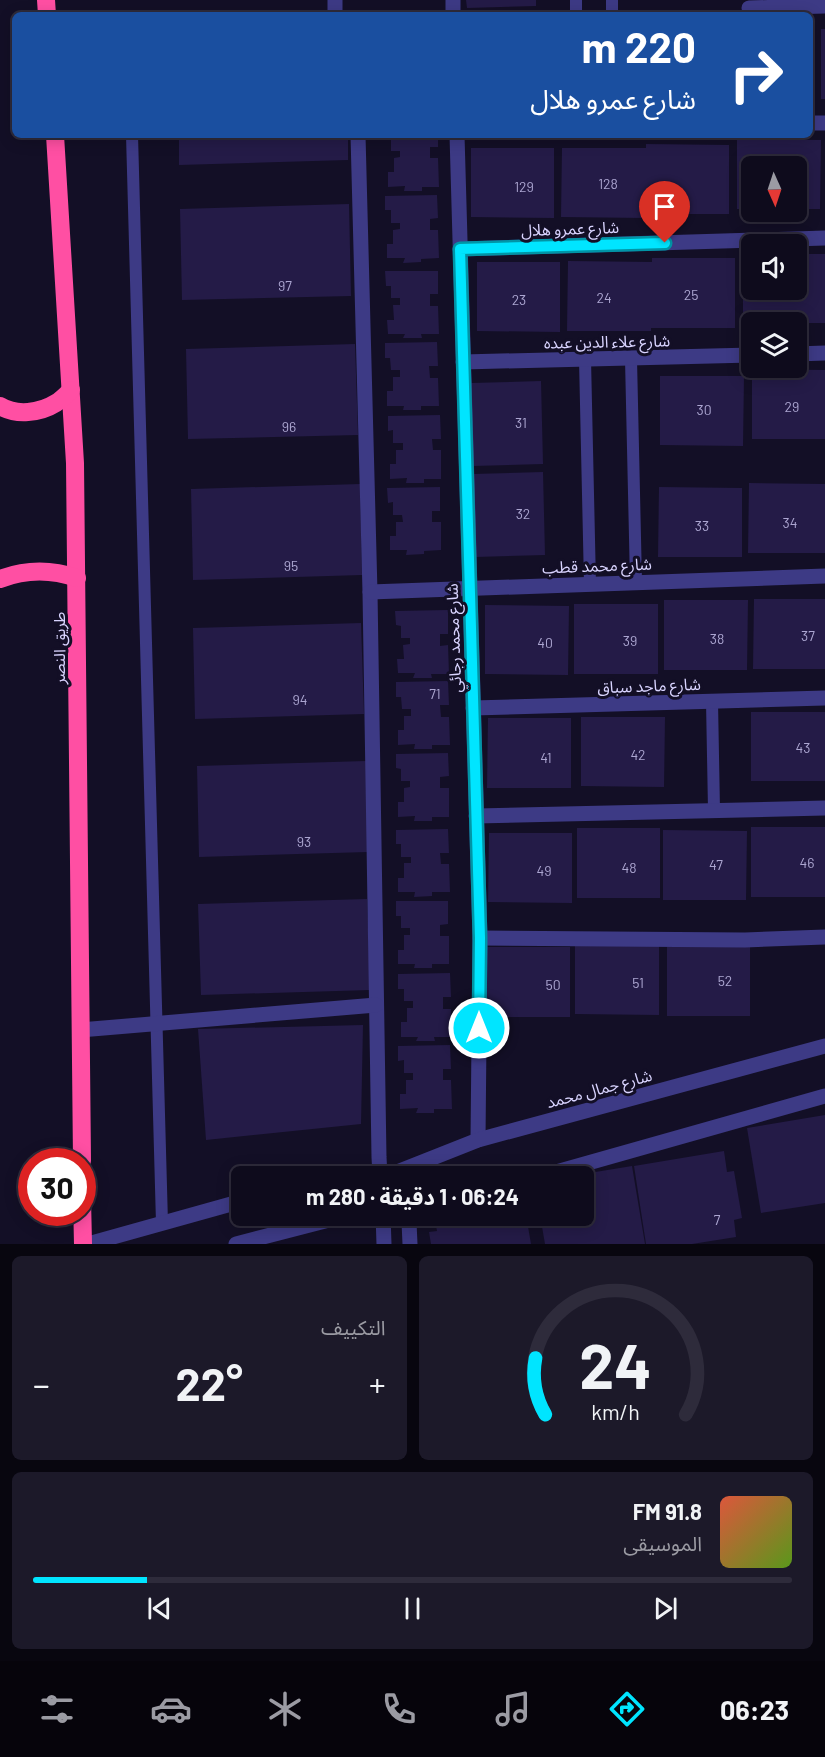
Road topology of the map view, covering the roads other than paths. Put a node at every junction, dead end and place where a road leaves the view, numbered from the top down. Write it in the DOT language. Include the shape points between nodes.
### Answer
graph roads {
  1 [pos="46,0"];
  2 [pos="57,0"];
  3 [pos="825,6"];
  4 [pos="750,8"];
  5 [pos="55,138"];
  6 [pos="132,138"];
  7 [pos="358,138"];
  8 [pos="457,138"];
  9 [pos="825,238"];
  10 [pos="460,249"];
  11 [pos="825,353"];
  12 [pos="807,354"];
  13 [pos="741,355"];
  14 [pos="631,358"];
  15 [pos="585,359"];
  16 [pos="463,362"];
  17 [pos="71,390"];
  18 [pos="0,406"];
  19 [pos="825,576"];
  20 [pos="77,578"];
  21 [pos="0,579"];
  22 [pos="636,582"];
  23 [pos="590,584"];
  24 [pos="470,588"];
  25 [pos="370,592"];
  26 [pos="825,698"];
  27 [pos="712,701"];
  28 [pos="473,708"];
  29 [pos="825,808"];
  30 [pos="714,810"];
  31 [pos="476,816"];
  32 [pos="825,937"];
  33 [pos="480,938"];
  34 [pos="376,1005"];
  35 [pos="157,1024"];
  36 [pos="80,1030"];
  37 [pos="825,1046"];
  38 [pos="825,1096"];
  39 [pos="478,1140"];
  40 [pos="82,1148"];
  41 [pos="380,1166"];
  42 [pos="412,1166"];
  43 [pos="577,1166"];
  44 [pos="231,1204"];
  45 [pos="162,1223"];
  46 [pos="83,1226"];
  47 [pos="310,1226"];
  48 [pos="383,1226"];
  49 [pos="409,1226"];
  50 [pos="130,1238"];
  51 [pos="265,1240"];
  52 [pos="83,1244"];
  53 [pos="88,1244"];
  54 [pos="236,1244"];
  55 [pos="384,1244"];
  56 [pos="410,1244"];
  1 -- 2 [label="street"];
  3 -- 4 [label="street"];
  5 -- 17 [label="highway, طريق النصر"];
  6 -- 35 [label="lane"];
  7 -- 25 [label="street"];
  8 -- 10 [label="street, شارع محمد رجائي"];
  9 -- 10 [label="street, شارع عمرو هلال"];
  10 -- 16 [label="street, شارع محمد رجائي"];
  11 -- 12 [label="street"];
  13 -- 14 [label="street, شارع علاء الدين عبده"];
  14 -- 15 [label="street, شارع علاء الدين عبده"];
  14 -- 22 [label="lane"];
  15 -- 16 [label="street, شارع علاء الدين عبده"];
  15 -- 23 [label="lane"];
  16 -- 24 [label="street, شارع محمد رجائي"];
  17 -- 18 [label="highway" via="57,403 41,410 22,412"];
  17 -- 20 [label="highway, طريق النصر"];
  19 -- 22 [label="street, شارع محمد قطب"];
  20 -- 21 [label="highway" via="36,570"];
  20 -- 36 [label="highway, طريق النصر"];
  22 -- 23 [label="street, شارع محمد قطب"];
  23 -- 24 [label="street, شارع محمد قطب"];
  24 -- 25 [label="street, شارع محمد قطب"];
  24 -- 28 [label="street, شارع محمد رجائي"];
  25 -- 34 [label="street"];
  26 -- 27 [label="street, شارع ماجد سباق"];
  27 -- 28 [label="street, شارع ماجد سباق"];
  27 -- 30 [label="lane"];
  28 -- 31 [label="street, شارع محمد رجائي"];
  29 -- 30 [label="street"];
  30 -- 31 [label="street"];
  31 -- 33 [label="street, شارع محمد رجائي"];
  32 -- 33 [label="street"];
  33 -- 39 [label="street, شارع محمد رجائي"];
  34 -- 35 [label="street"];
  34 -- 41 [label="street"];
  35 -- 36 [label="street"];
  35 -- 45 [label="lane"];
  36 -- 40 [label="highway, طريق النصر"];
  37 -- 39 [label="street, شارع جمال محمد"];
  38 -- 43 [label="street"];
  39 -- 42 [label="street, شارع جمال محمد"];
  44 -- 45 [label="street"];
  45 -- 50 [label="street"];
  46 -- 52 [label="highway"];
  47 -- 51 [label="street"];
  48 -- 55 [label="street"];
  49 -- 56 [label="street"];
  50 -- 53 [label="street"];
  51 -- 54 [label="street"];
}
